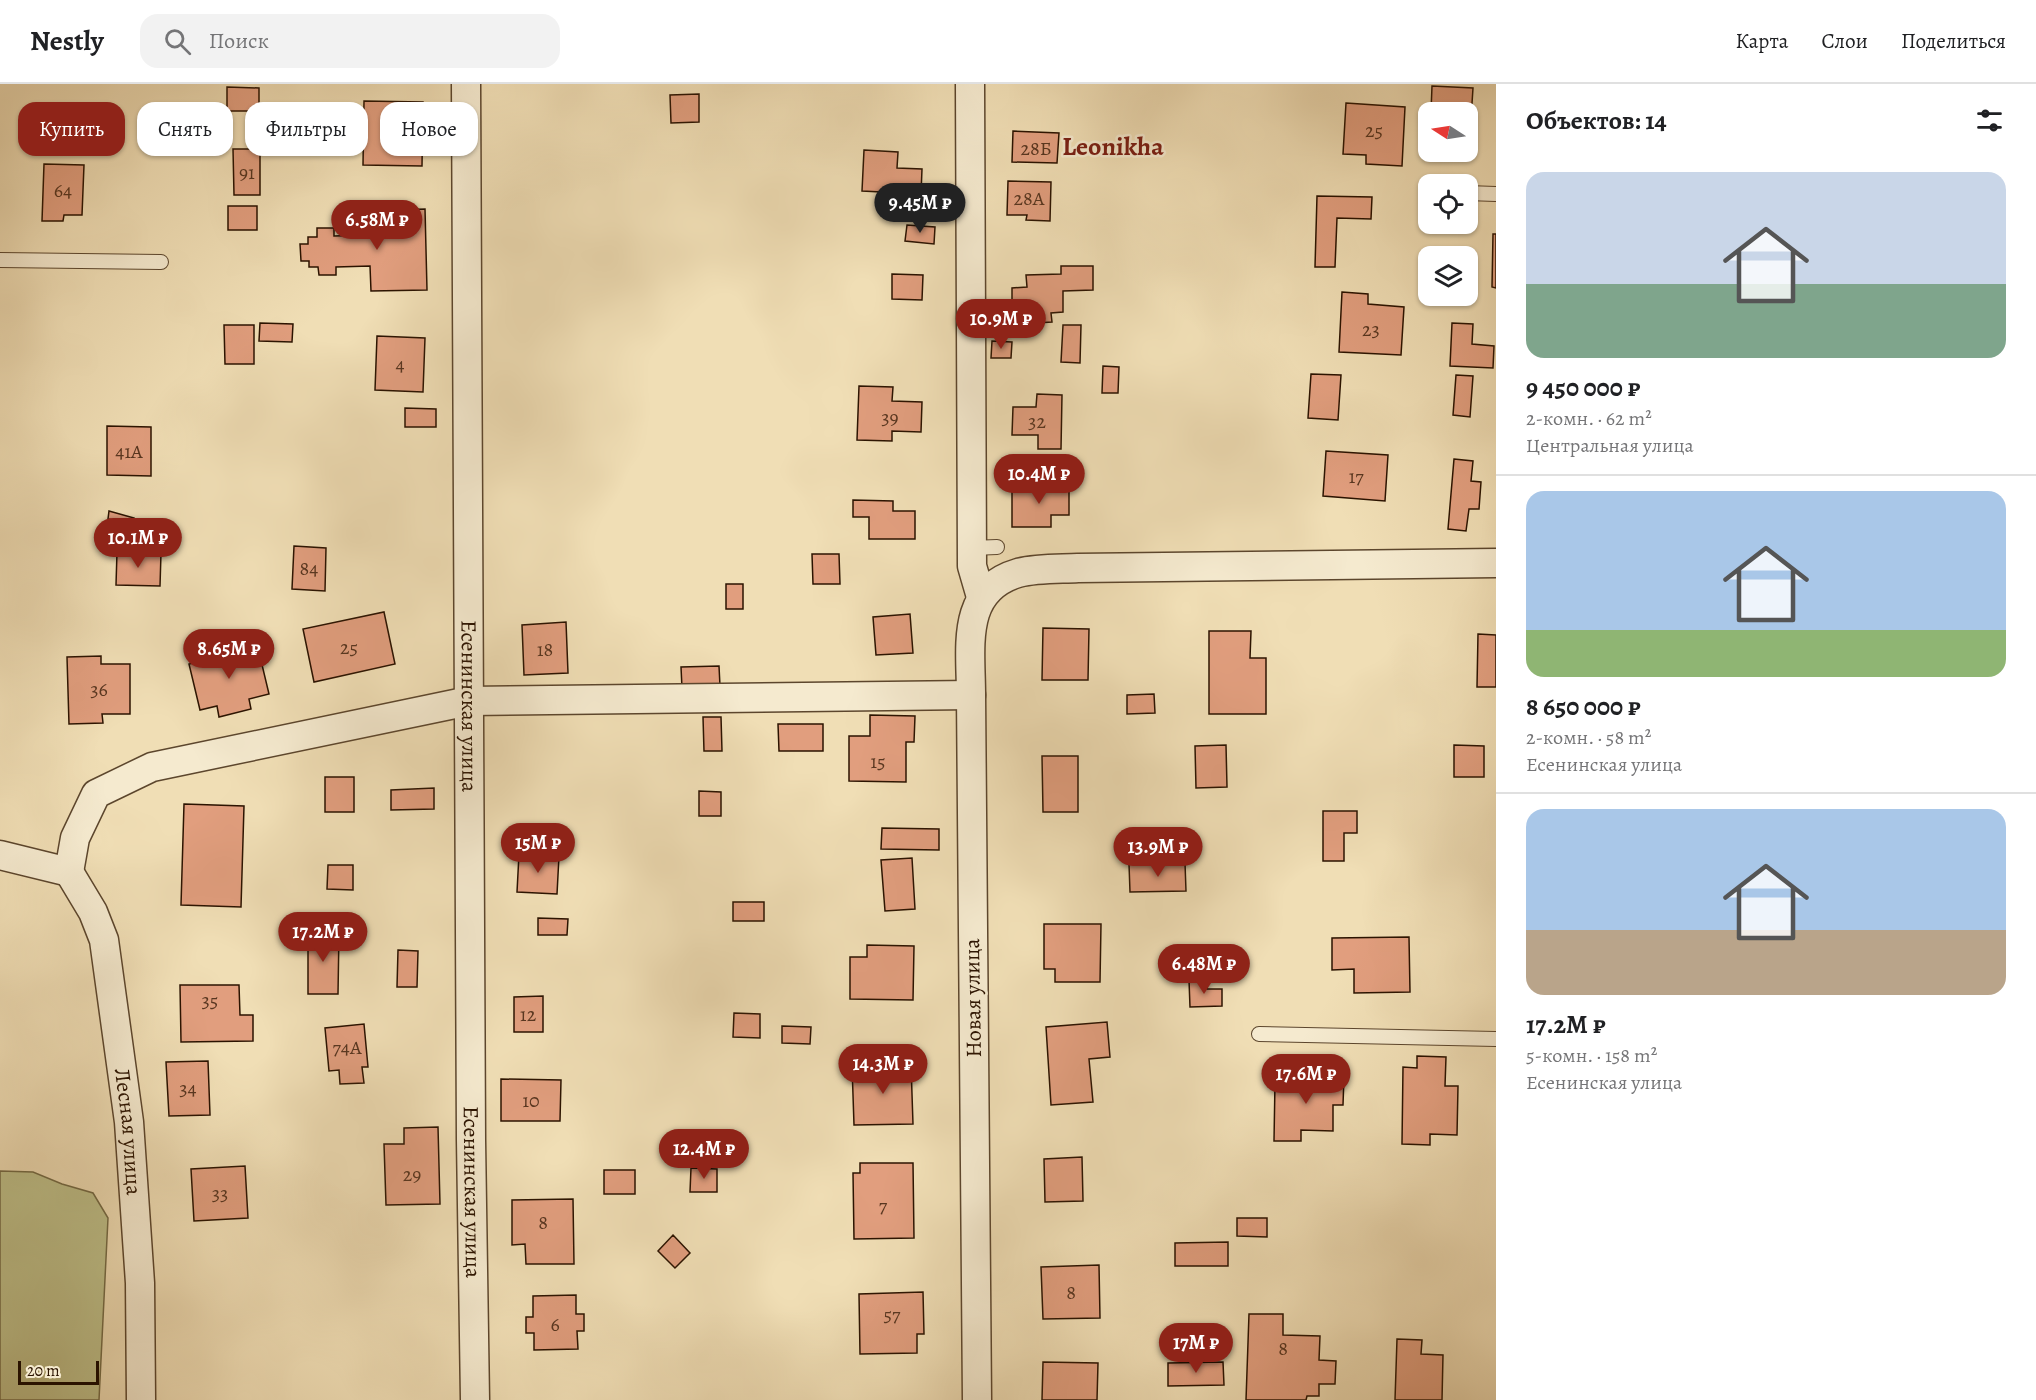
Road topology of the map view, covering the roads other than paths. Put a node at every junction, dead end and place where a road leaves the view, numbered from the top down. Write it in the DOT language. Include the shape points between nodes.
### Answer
graph roads {
  1 [pos="466,84"];
  2 [pos="970,84"];
  3 [pos="1478,193"];
  4 [pos="1496,194"];
  5 [pos="0,260"];
  6 [pos="161,262"];
  7 [pos="1496,563"];
  8 [pos="981,597"];
  9 [pos="970,695"];
  10 [pos="469,701"];
  11 [pos="0,855"];
  12 [pos="69,872"];
  13 [pos="1259,1034"];
  14 [pos="1496,1039"];
  15 [pos="141,1400"];
  16 [pos="475,1400"];
  17 [pos="977,1400"];
  1 -- 10 [label="street, Есенинская улица"];
  2 -- 8 [label="street" via="984,547 972,566"];
  3 -- 4 [label="lane"];
  5 -- 6 [label="lane"];
  7 -- 8 [label="street" via="1078,568 1019,573 995,583"];
  8 -- 9 [label="street, Новая улица" via="972,620"];
  9 -- 10 [label="street"];
  9 -- 17 [label="street, Новая улица"];
  10 -- 12 [label="street" via="152,767 96,794 75,838"];
  10 -- 16 [label="street, Есенинская улица"];
  11 -- 12 [label="street"];
  12 -- 15 [label="street, Лесная улица" via="93,912 104,940 129,1122 140,1283"];
  13 -- 14 [label="lane"];
}
